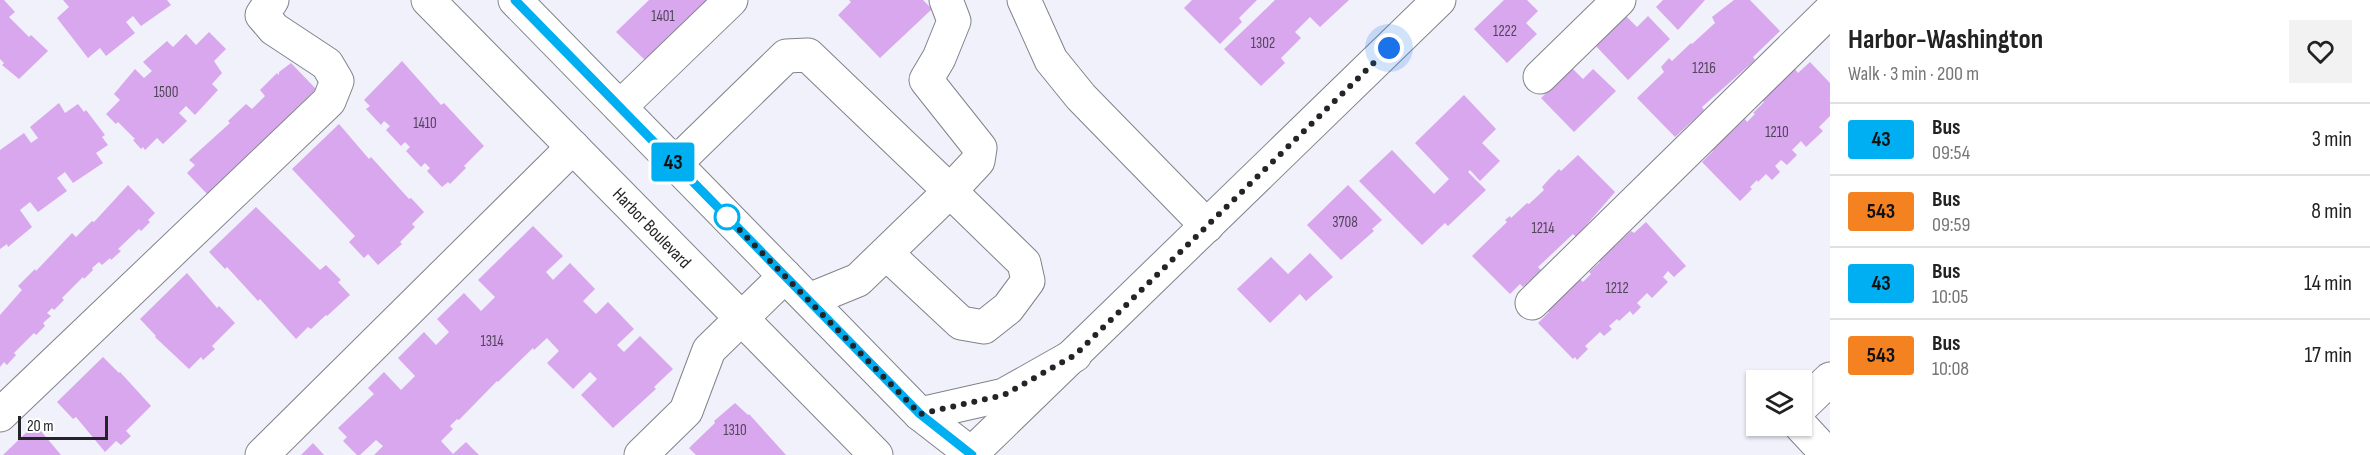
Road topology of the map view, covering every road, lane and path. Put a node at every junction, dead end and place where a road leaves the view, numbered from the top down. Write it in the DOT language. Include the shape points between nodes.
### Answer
graph roads {
  1 [pos="428,0"];
  2 [pos="514,0"];
  3 [pos="731,0"];
  4 [pos="946,0"];
  5 [pos="1024,0"];
  6 [pos="1439,0"];
  7 [pos="1619,0"];
  8 [pos="259,5"];
  9 [pos="1830,11"];
  10 [pos="1540,77"];
  11 [pos="620,107"];
  12 [pos="573,147"];
  13 [pos="675,164"];
  14 [pos="950,191"];
  15 [pos="1207,226"];
  16 [pos="887,254"];
  17 [pos="785,276"];
  18 [pos="808,300"];
  19 [pos="1532,303"];
  20 [pos="741,318"];
  21 [pos="1075,355"];
  22 [pos="1830,379"];
  23 [pos="1812,396"];
  24 [pos="920,414"];
  25 [pos="0,415"];
  26 [pos="1810,436"];
  27 [pos="262,455"];
  28 [pos="641,455"];
  29 [pos="876,455"];
  30 [pos="971,455"];
  31 [pos="1828,455"];
  1 -- 12 [label="main road, Harbor Boulevard"];
  2 -- 11 [label="main road"];
  3 -- 11 [label="main road"];
  4 -- 14 [label="main road" via="954,21 926,80 980,148 978,161"];
  5 -- 15 [label="main road" via="1051,60"];
  6 -- 15 [label="main road"];
  7 -- 10 [label="main road"];
  8 -- 25 [label="main road" via="274,29 327,64 337,81 329,101"];
  9 -- 19 [label="main road"];
  11 -- 13 [label="main road"];
  12 -- 20 [label="main road, Harbor Boulevard"];
  12 -- 27 [label="main road"];
  13 -- 14 [label="main road" via="786,56 808,55"];
  13 -- 17 [label="main road"];
  14 -- 16 [label="main road"];
  14 -- 16 [label="main road" via="1024,263 1028,281 1008,308 984,327 961,323"];
  15 -- 21 [label="main road"];
  16 -- 18 [label="main road" via="858,280"];
  17 -- 18 [label="main road"];
  17 -- 20 [label="main road"];
  18 -- 24 [label="main road"];
  20 -- 28 [label="main road" via="709,350 686,411"];
  20 -- 29 [label="main road, Harbor Boulevard"];
  21 -- 24 [label="main road" via="1004,395"];
  21 -- 30 [label="main road"];
  22 -- 23 [label="main road"];
  24 -- 30 [label="main road"];
  26 -- 31 [label="main road"];
}
